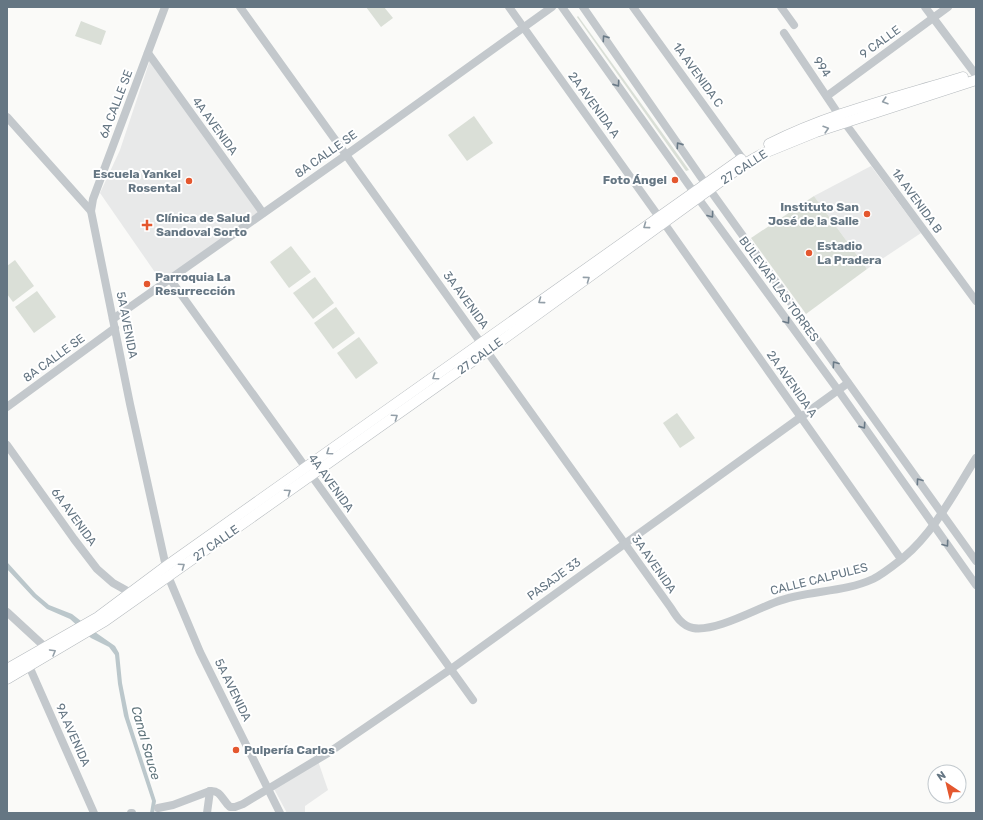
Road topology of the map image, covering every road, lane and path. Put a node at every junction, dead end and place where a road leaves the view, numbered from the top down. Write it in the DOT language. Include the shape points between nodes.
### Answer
graph roads {
  1 [pos="165,7"];
  2 [pos="240,7"];
  3 [pos="509,7"];
  4 [pos="552,7"];
  5 [pos="562,7"];
  6 [pos="583,7"];
  7 [pos="633,7"];
  8 [pos="781,7"];
  9 [pos="925,7"];
  10 [pos="948,7"];
  11 [pos="933,18"];
  12 [pos="794,25"];
  13 [pos="524,28"];
  14 [pos="784,32"];
  15 [pos="148,53"];
  16 [pos="976,76"];
  17 [pos="827,96"];
  18 [pos="7,117"];
  19 [pos="842,119"];
  20 [pos="346,155"];
  21 [pos="742,158"];
  22 [pos="705,183"];
  23 [pos="696,195"];
  24 [pos="90,211"];
  25 [pos="263,213"];
  26 [pos="661,220"];
  27 [pos="170,279"];
  28 [pos="976,301"];
  29 [pos="113,319"];
  30 [pos="115,328"];
  31 [pos="484,347"];
  32 [pos="848,383"];
  33 [pos="838,390"];
  34 [pos="7,407"];
  35 [pos="800,416"];
  36 [pos="7,445"];
  37 [pos="976,458"];
  38 [pos="309,472"];
  39 [pos="942,513"];
  40 [pos="933,526"];
  41 [pos="625,543"];
  42 [pos="901,559"];
  43 [pos="976,561"];
  44 [pos="976,565"];
  45 [pos="167,572"];
  46 [pos="968,573"];
  47 [pos="976,585"];
  48 [pos="131,593"];
  49 [pos="671,608"];
  50 [pos="7,612"];
  51 [pos="101,619"];
  52 [pos="71,637"];
  53 [pos="45,647"];
  54 [pos="29,666"];
  55 [pos="7,669"];
  56 [pos="450,669"];
  57 [pos="7,679"];
  58 [pos="473,700"];
  59 [pos="268,789"];
  60 [pos="210,792"];
  61 [pos="158,808"];
  62 [pos="94,813"];
  63 [pos="208,813"];
  64 [pos="280,813"];
  1 -- 15 [label="street, 6A CALLE SE"];
  2 -- 20 [label="street, 3A AVENIDA"];
  3 -- 13 [label="street, 2A AVENIDA A"];
  4 -- 13 [label="street, 8A CALLE SE"];
  5 -- 23 [label="street, BULEVAR LAS TORRES, one-way"];
  22 -- 6 [label="street, BULEVAR LAS TORRES, one-way"];
  7 -- 21 [label="street, 1A AVENIDA C"];
  8 -- 12 [label="street"];
  9 -- 11 [label="street"];
  10 -- 11 [label="street, 9 CALLE"];
  11 -- 16 [label="street"];
  11 -- 17 [label="street, 9 CALLE"];
  13 -- 20 [label="street, 8A CALLE SE"];
  13 -- 26 [label="street, 2A AVENIDA A"];
  14 -- 17 [label="street, 994"];
  15 -- 24 [label="street, 6A CALLE SE"];
  15 -- 25 [label="street, 4A AVENIDA"];
  16 -- 19 [label="main road, 27 CALLE"];
  17 -- 19 [label="street, 994"];
  18 -- 24 [label="street, 5A AVENIDA"];
  19 -- 21 [label="main road, 27 CALLE" via="783,137"];
  22 -- 19 [label="main road, 27 CALLE, one-way" via="762,154"];
  19 -- 28 [label="street, 1A AVENIDA B"];
  20 -- 25 [label="street, 8A CALLE SE"];
  20 -- 31 [label="street, 3A AVENIDA"];
  21 -- 22 [label="main road, 27 CALLE"];
  22 -- 23 [label="main road, 27 CALLE"];
  32 -- 22 [label="street, BULEVAR LAS TORRES, one-way"];
  23 -- 26 [label="main road, 27 CALLE"];
  23 -- 33 [label="street, BULEVAR LAS TORRES, one-way"];
  24 -- 29 [label="street, 5A AVENIDA"];
  25 -- 27 [label="street, 8A CALLE SE"];
  26 -- 31 [label="main road, 27 CALLE"];
  26 -- 35 [label="street, 2A AVENIDA A"];
  27 -- 29 [label="street, 8A CALLE SE"];
  27 -- 38 [label="street, 4A AVENIDA"];
  29 -- 30 [label="street, 5A AVENIDA"];
  30 -- 34 [label="street, 8A CALLE SE"];
  30 -- 45 [label="street, 5A AVENIDA"];
  31 -- 38 [label="main road, 27 CALLE"];
  31 -- 41 [label="street, 3A AVENIDA"];
  32 -- 33 [label="street, PASAJE 33"];
  39 -- 32 [label="street, BULEVAR LAS TORRES, one-way"];
  33 -- 35 [label="street, PASAJE 33"];
  33 -- 40 [label="street, BULEVAR LAS TORRES, one-way"];
  35 -- 41 [label="street, PASAJE 33"];
  35 -- 42 [label="street, 2A AVENIDA A"];
  36 -- 48 [label="street, 6A AVENIDA" via="97,569 113,583"];
  37 -- 39 [label="street, CALLE CALPULES"];
  38 -- 45 [label="main road, 27 CALLE"];
  38 -- 56 [label="street, 4A AVENIDA"];
  39 -- 40 [label="street, CALLE CALPULES"];
  39 -- 43 [label="street, BULEVAR LAS TORRES"];
  40 -- 42 [label="street, CALLE CALPULES"];
  40 -- 46 [label="street, BULEVAR LAS TORRES, one-way"];
  41 -- 49 [label="street, 3A AVENIDA"];
  41 -- 56 [label="street, PASAJE 33"];
  42 -- 49 [label="street, CALLE CALPULES" via="865,582 777,601 724,623 701,628 687,626"];
  44 -- 46 [label="street" via="970,567"];
  45 -- 48 [label="main road, 27 CALLE"];
  45 -- 51 [label="main road, 27 CALLE"];
  45 -- 59 [label="street, 5A AVENIDA" via="200,652"];
  46 -- 47 [label="street, BULEVAR LAS TORRES"];
  48 -- 51 [label="main road, 27 CALLE"];
  50 -- 53 [label="street"];
  51 -- 52 [label="main road, 27 CALLE"];
  52 -- 53 [label="main road, 27 CALLE"];
  54 -- 52 [label="main road, 27 CALLE, one-way"];
  53 -- 55 [label="main road, 27 CALLE"];
  54 -- 57 [label="main road, 27 CALLE"];
  54 -- 62 [label="street, 9A AVENIDA"];
  56 -- 58 [label="street, 4A AVENIDA"];
  56 -- 59 [label="street, PASAJE 33" via="328,752"];
  59 -- 60 [label="street, PASAJE 33" via="235,807 226,804 218,792"];
  59 -- 64 [label="street, 5A AVENIDA"];
  60 -- 61 [label="street"];
  60 -- 63 [label="street"];
}
